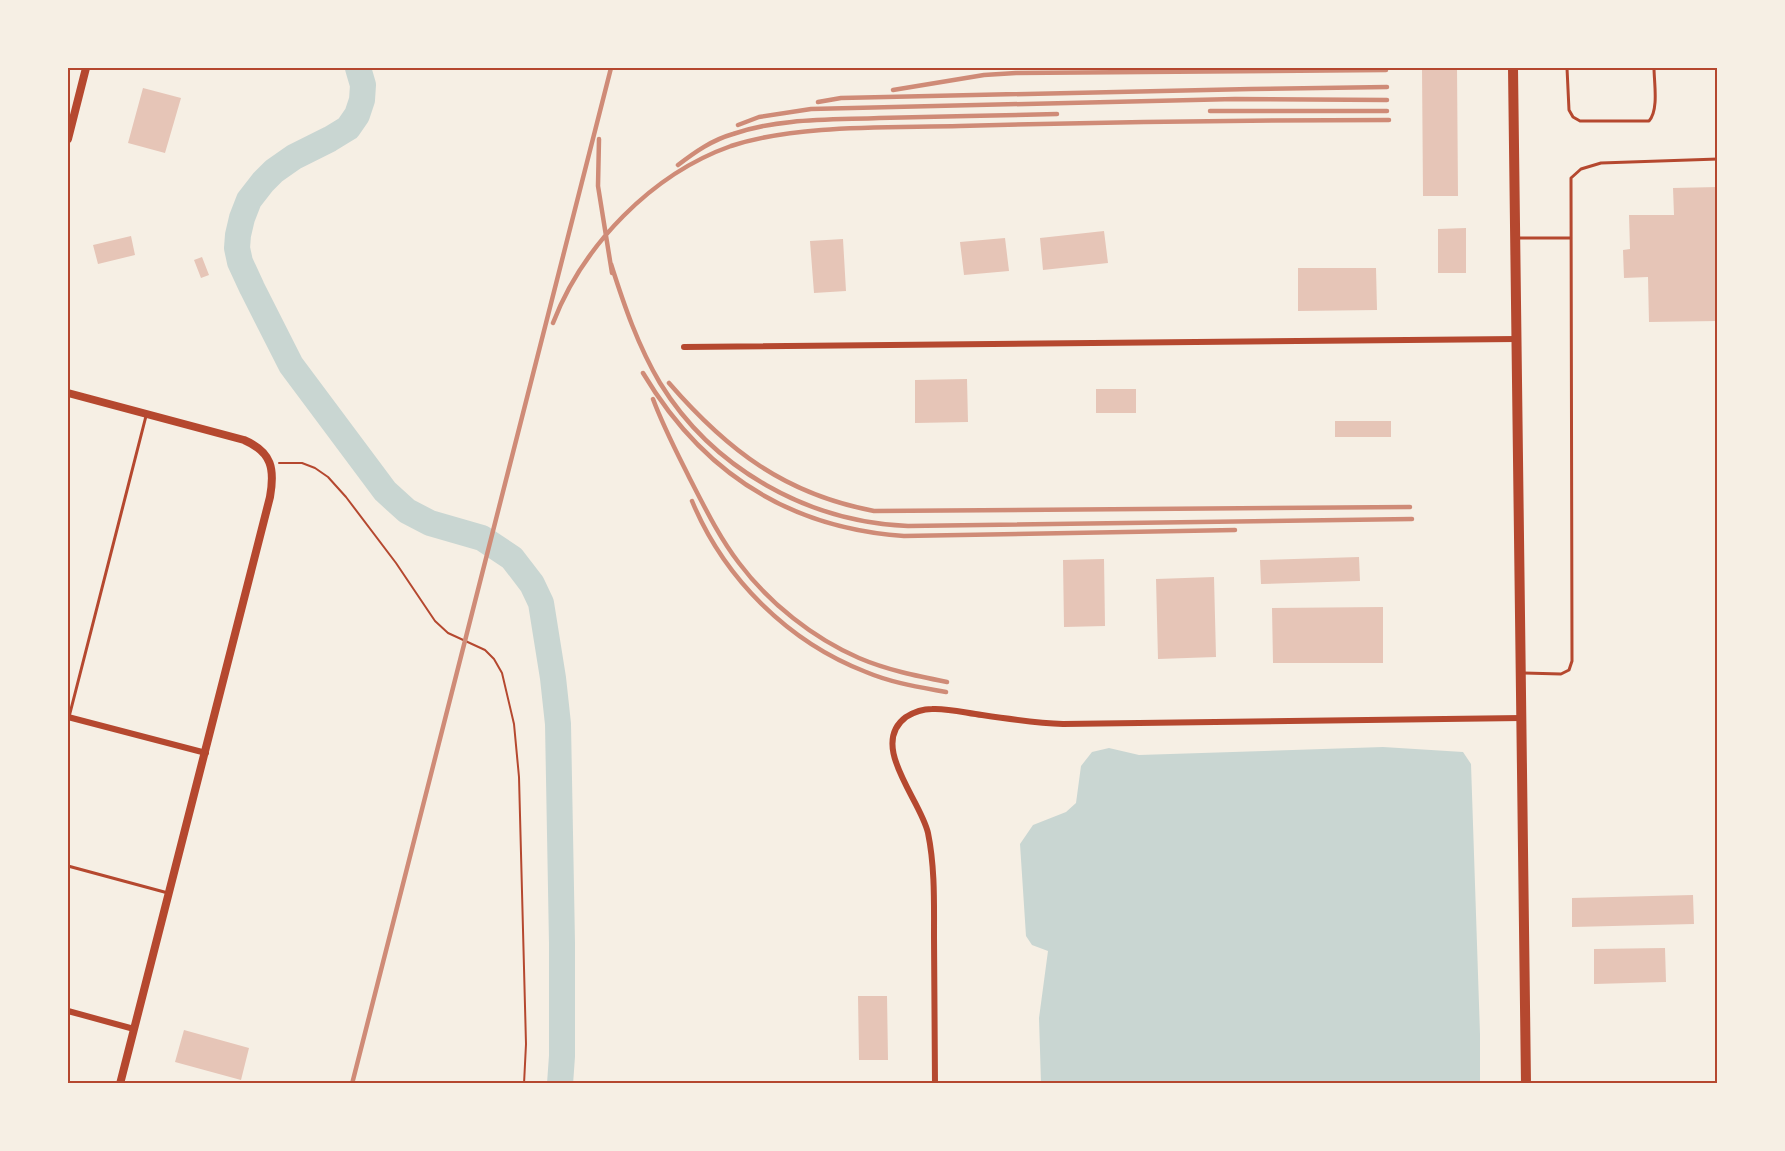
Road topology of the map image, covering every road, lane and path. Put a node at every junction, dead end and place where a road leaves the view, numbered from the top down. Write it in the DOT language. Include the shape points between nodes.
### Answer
graph roads {
  1 [pos="86,68"];
  2 [pos="1513,68"];
  3 [pos="1567,68"];
  4 [pos="1654,68"];
  5 [pos="68,139"];
  6 [pos="1718,159"];
  7 [pos="1571,237"];
  8 [pos="1515,238"];
  9 [pos="1517,339"];
  10 [pos="684,347"];
  11 [pos="68,393"];
  12 [pos="146,414"];
  13 [pos="271,464"];
  14 [pos="1521,673"];
  15 [pos="68,717"];
  16 [pos="1522,718"];
  17 [pos="206,753"];
  18 [pos="68,866"];
  19 [pos="170,893"];
  20 [pos="68,1011"];
  21 [pos="134,1029"];
  22 [pos="120,1083"];
  23 [pos="525,1083"];
  24 [pos="935,1083"];
  25 [pos="1526,1083"];
  1 -- 5 [label="street"];
  2 -- 8 [label="main road"];
  3 -- 4 [label="lane" via="1569,110 1573,117 1580,121 1648,121 1654,109"];
  6 -- 7 [label="lane" via="1601,163 1581,169 1571,178"];
  7 -- 8 [label="lane"];
  7 -- 14 [label="lane" via="1572,661 1569,670 1561,674"];
  8 -- 9 [label="main road"];
  9 -- 10 [label="street"];
  9 -- 14 [label="main road"];
  11 -- 12 [label="street"];
  12 -- 13 [label="street" via="244,440 260,448"];
  12 -- 15 [label="lane"];
  13 -- 17 [label="street" via="270,496"];
  13 -- 23 [label="path" via="302,463 328,477 396,563 435,621 448,633 485,650 502,673 514,724 519,777"];
  14 -- 16 [label="main road"];
  15 -- 17 [label="street"];
  16 -- 24 [label="street" via="1063,724 932,709 905,718 897,728 892,751 928,831 933,888"];
  16 -- 25 [label="main road"];
  17 -- 19 [label="street"];
  18 -- 19 [label="lane"];
  19 -- 21 [label="street"];
  20 -- 21 [label="street"];
  21 -- 22 [label="street"];
}
